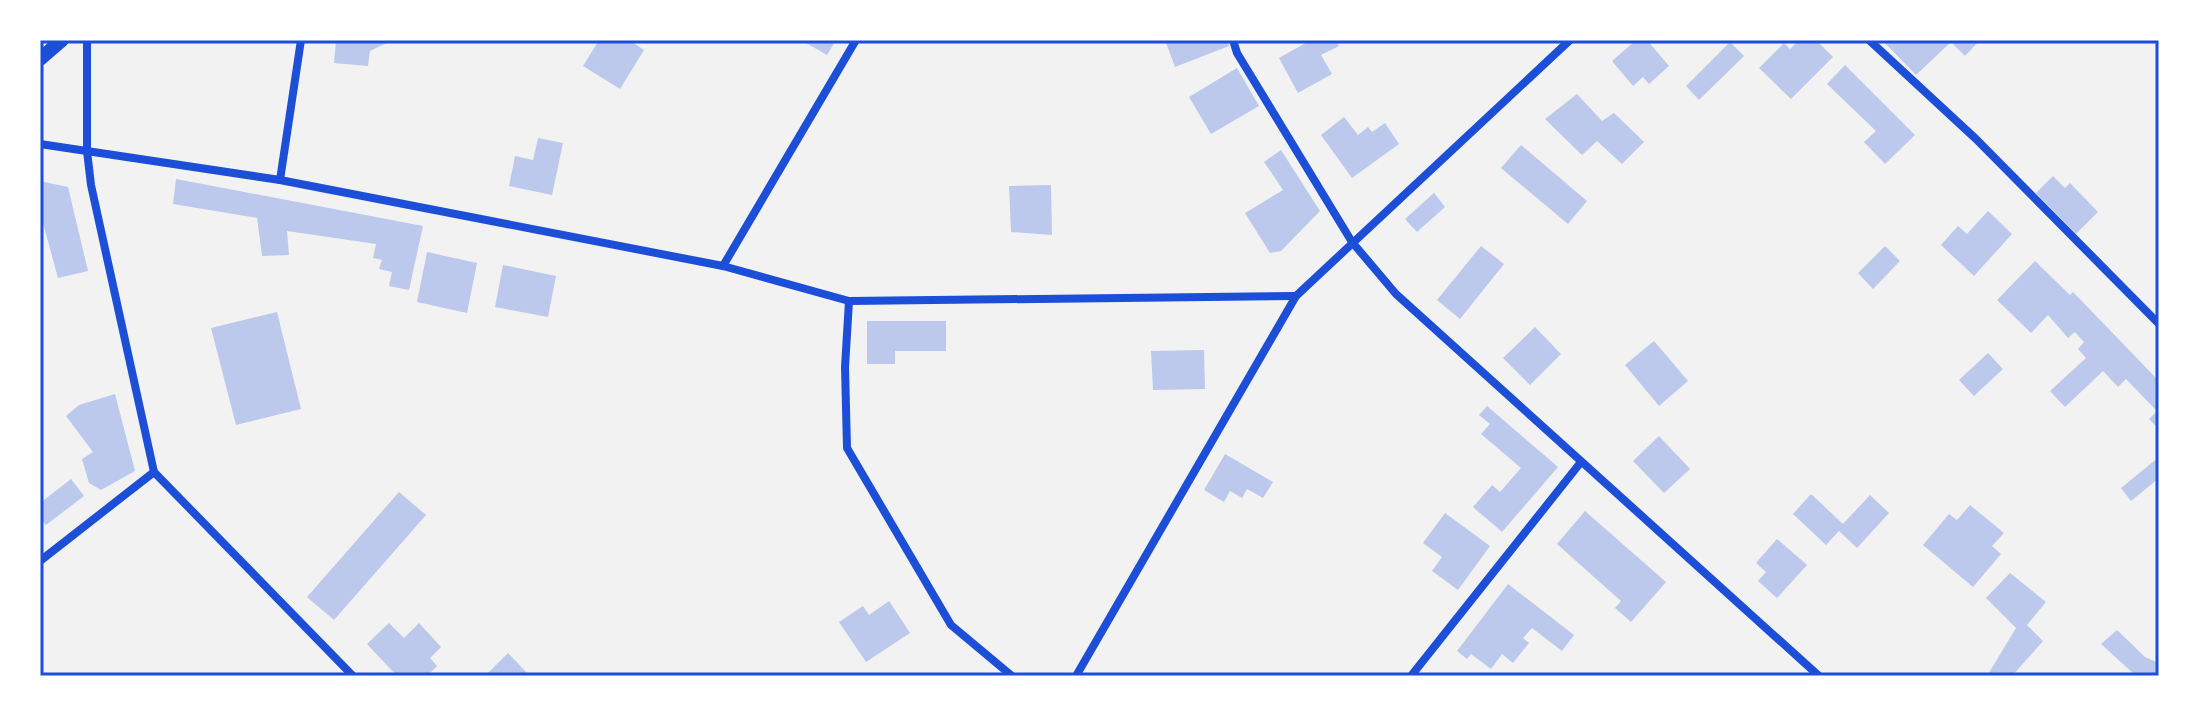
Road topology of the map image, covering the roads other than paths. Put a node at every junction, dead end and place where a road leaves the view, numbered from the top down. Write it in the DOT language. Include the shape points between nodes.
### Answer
graph roads {
  1 [pos="62,40"];
  2 [pos="87,40"];
  3 [pos="301,40"];
  4 [pos="856,40"];
  5 [pos="1233,40"];
  6 [pos="1570,40"];
  7 [pos="1869,40"];
  8 [pos="40,59"];
  9 [pos="40,144"];
  10 [pos="87,151"];
  11 [pos="280,180"];
  12 [pos="1352,242"];
  13 [pos="723,266"];
  14 [pos="1296,296"];
  15 [pos="849,301"];
  16 [pos="2159,324"];
  17 [pos="1581,462"];
  18 [pos="154,472"];
  19 [pos="40,561"];
  20 [pos="351,675"];
  21 [pos="1012,676"];
  22 [pos="1076,676"];
  23 [pos="1411,676"];
  24 [pos="1819,676"];
  1 -- 8 [label="street"];
  2 -- 10 [label="street"];
  3 -- 11 [label="street"];
  4 -- 13 [label="street"];
  5 -- 12 [label="street"];
  6 -- 12 [label="street"];
  7 -- 16 [label="street" via="1976,139"];
  9 -- 10 [label="street"];
  10 -- 11 [label="street"];
  10 -- 18 [label="street"];
  11 -- 13 [label="street"];
  12 -- 14 [label="street"];
  12 -- 17 [label="street" via="1396,294"];
  13 -- 15 [label="street"];
  14 -- 15 [label="street"];
  14 -- 22 [label="street"];
  15 -- 21 [label="street" via="847,448 951,625"];
  17 -- 23 [label="street"];
  17 -- 24 [label="street"];
  18 -- 19 [label="street"];
  18 -- 20 [label="street"];
}
